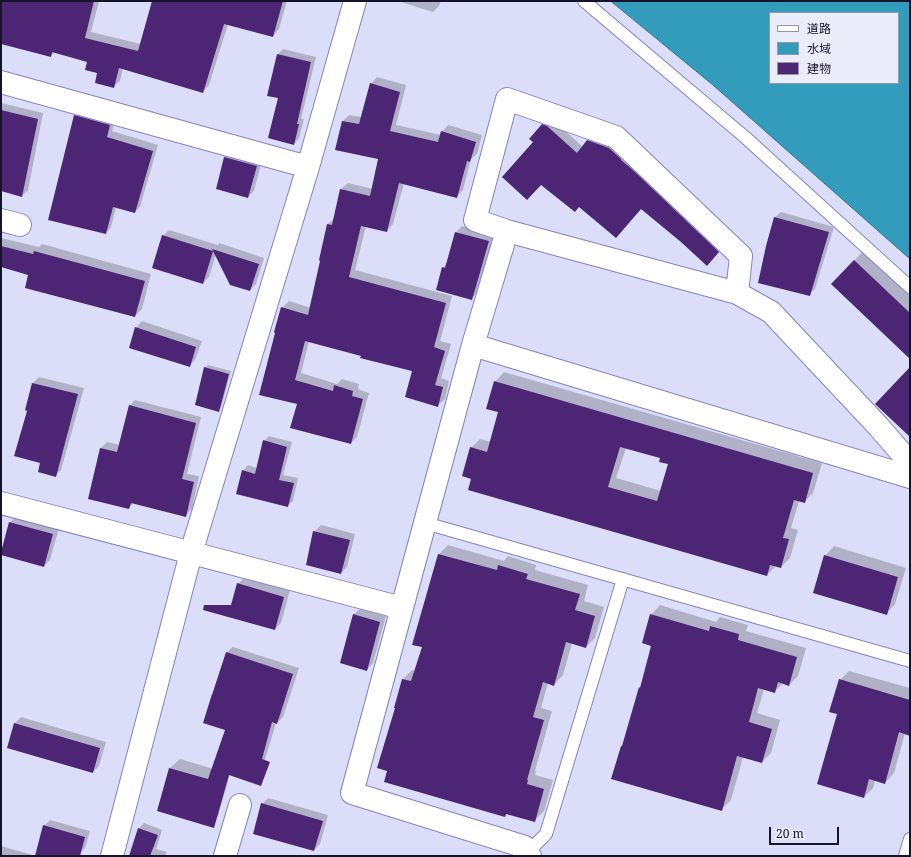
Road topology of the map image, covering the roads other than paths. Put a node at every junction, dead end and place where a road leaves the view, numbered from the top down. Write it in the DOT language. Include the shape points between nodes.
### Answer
graph roads {
  1 [pos="355,1"];
  2 [pos="584,1"];
  3 [pos="1,82"];
  4 [pos="308,167"];
  5 [pos="507,231"];
  6 [pos="910,287"];
  7 [pos="737,293"];
  8 [pos="473,345"];
  9 [pos="910,463"];
  10 [pos="910,477"];
  11 [pos="1,503"];
  12 [pos="425,523"];
  13 [pos="191,553"];
  14 [pos="623,579"];
  15 [pos="402,608"];
  16 [pos="910,661"];
  17 [pos="240,805"];
  18 [pos="910,838"];
  19 [pos="529,854"];
  20 [pos="112,856"];
  21 [pos="225,856"];
  22 [pos="905,856"];
  1 -- 4 [label="street"];
  2 -- 6 [label="lane" via="746,138"];
  3 -- 4 [label="street"];
  4 -- 13 [label="street"];
  5 -- 7 [label="street"];
  5 -- 7 [label="street" via="475,220 507,98 616,137 741,256"];
  5 -- 8 [label="street"];
  7 -- 9 [label="street" via="771,312"];
  8 -- 10 [label="street"];
  8 -- 12 [label="street"];
  11 -- 13 [label="street"];
  12 -- 14 [label="lane"];
  12 -- 15 [label="street"];
  13 -- 15 [label="street"];
  13 -- 20 [label="street"];
  14 -- 16 [label="lane"];
  14 -- 19 [label="lane" via="546,834"];
  15 -- 19 [label="street" via="352,793 525,847"];
  17 -- 21 [label="street"];
  18 -- 22 [label="lane"];
}
